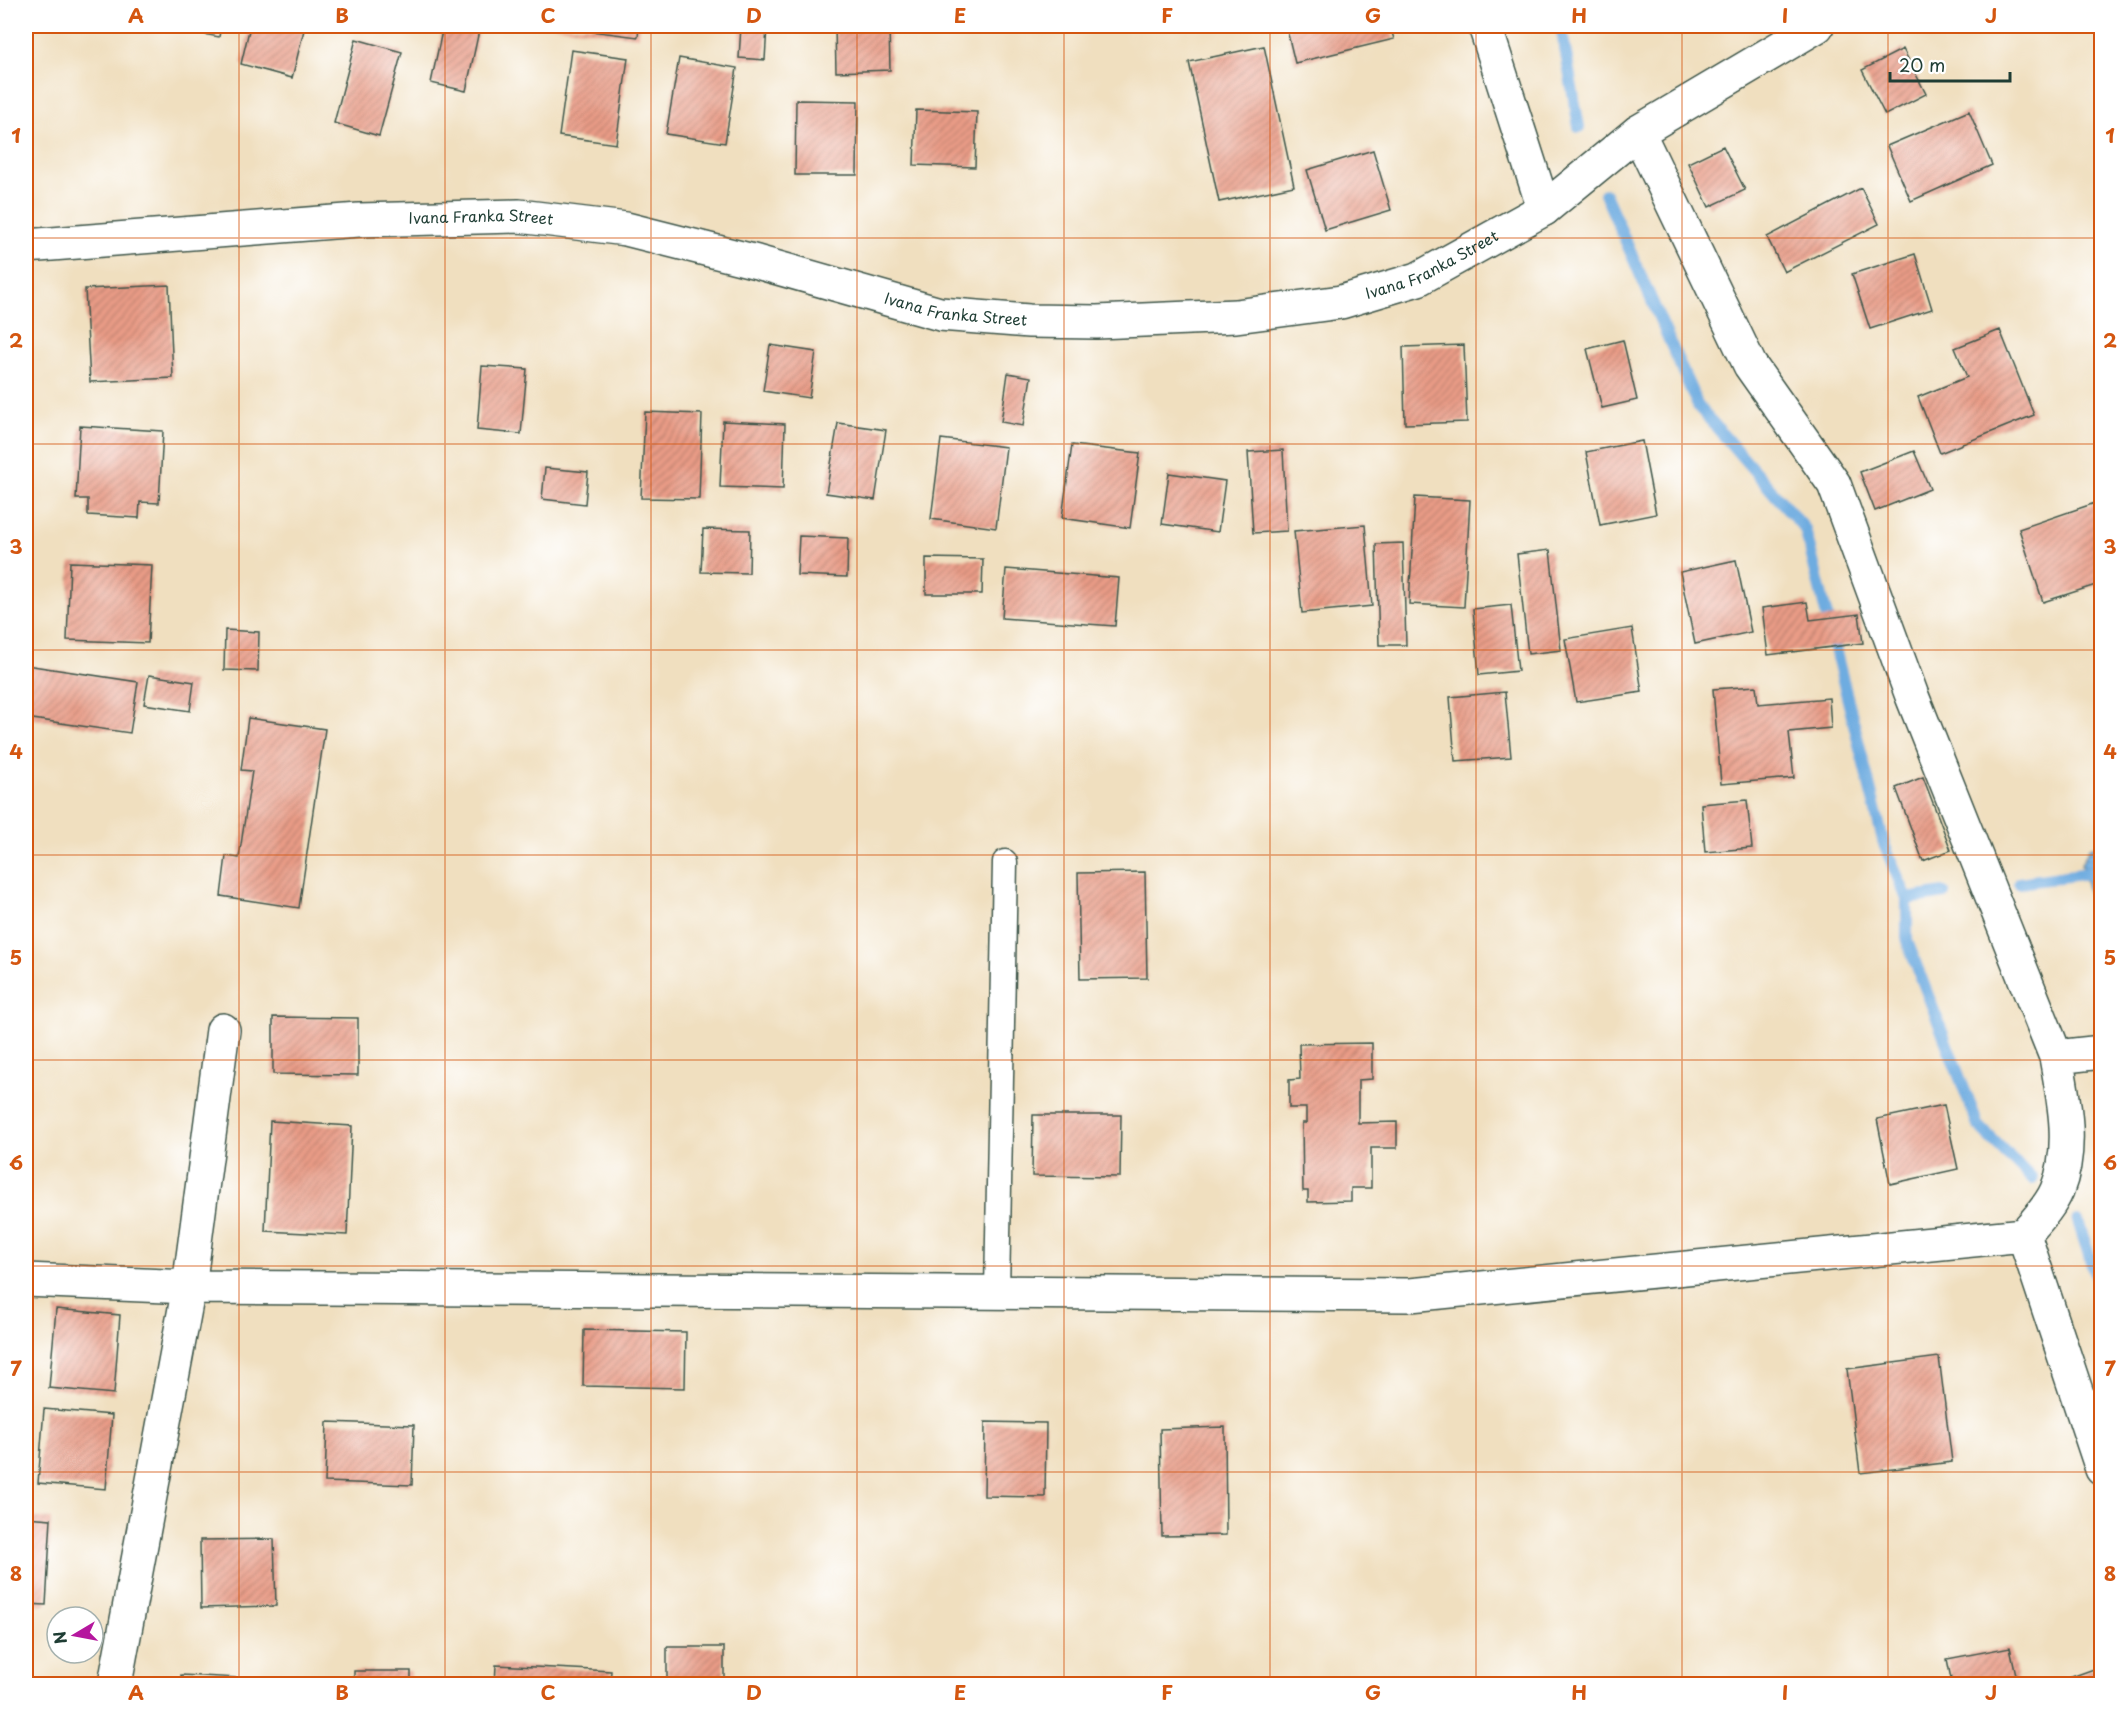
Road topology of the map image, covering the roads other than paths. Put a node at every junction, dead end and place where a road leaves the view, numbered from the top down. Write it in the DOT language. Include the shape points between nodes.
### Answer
graph roads {
  1 [pos="1485,26"];
  2 [pos="1817,26"];
  3 [pos="1638,132"];
  4 [pos="1544,209"];
  5 [pos="26,246"];
  6 [pos="1005,862"];
  7 [pos="223,1030"];
  8 [pos="2102,1052"];
  9 [pos="2056,1057"];
  10 [pos="2024,1235"];
  11 [pos="26,1280"];
  12 [pos="189,1287"];
  13 [pos="997,1292"];
  14 [pos="2102,1469"];
  15 [pos="115,1684"];
  1 -- 4 [label="street"];
  2 -- 3 [label="street, Ivana Franka Street"];
  3 -- 4 [label="street, Ivana Franka Street"];
  3 -- 9 [label="street" via="1750,365 1834,484 1912,696"];
  4 -- 5 [label="street, Ivana Franka Street" via="1418,279 1341,302 1236,316 1097,322 940,314 626,229 519,216 348,220"];
  6 -- 13 [label="lane"];
  7 -- 12 [label="street"];
  8 -- 9 [label="street"];
  9 -- 10 [label="street" via="2064,1100 2067,1152 2057,1191"];
  10 -- 13 [label="street" via="1410,1295"];
  10 -- 14 [label="street"];
  11 -- 12 [label="street"];
  12 -- 13 [label="street"];
  12 -- 15 [label="street"];
}
